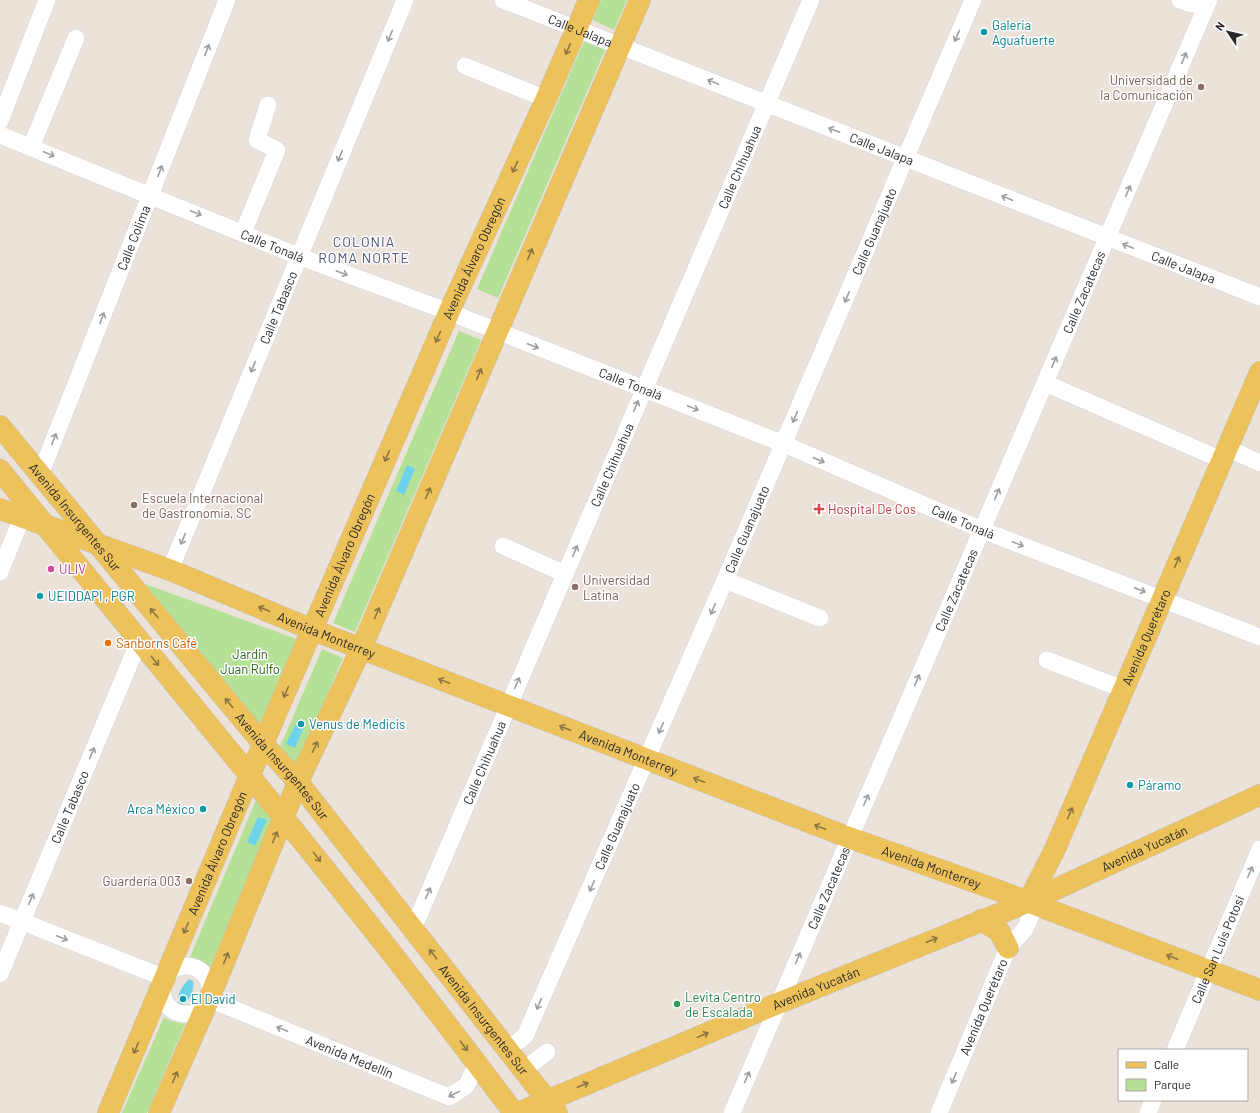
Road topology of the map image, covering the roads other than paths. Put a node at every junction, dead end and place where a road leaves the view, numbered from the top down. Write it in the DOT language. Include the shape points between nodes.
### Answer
graph roads {
  1 [pos="47,0"];
  2 [pos="227,0"];
  3 [pos="404,0"];
  4 [pos="503,0"];
  5 [pos="589,0"];
  6 [pos="640,0"];
  7 [pos="811,0"];
  8 [pos="973,0"];
  9 [pos="1180,0"];
  10 [pos="1208,0"];
  11 [pos="576,29"];
  12 [pos="76,38"];
  13 [pos="621,46"];
  14 [pos="465,66"];
  15 [pos="546,99"];
  16 [pos="767,104"];
  17 [pos="268,105"];
  18 [pos="0,121"];
  19 [pos="0,135"];
  20 [pos="31,147"];
  21 [pos="906,158"];
  22 [pos="150,195"];
  23 [pos="243,233"];
  24 [pos="1108,238"];
  25 [pos="298,256"];
  26 [pos="1260,298"];
  27 [pos="449,312"];
  28 [pos="496,332"];
  29 [pos="1260,372"];
  30 [pos="1045,383"];
  31 [pos="643,388"];
  32 [pos="0,426"];
  33 [pos="784,444"];
  34 [pos="1224,454"];
  35 [pos="1260,463"];
  36 [pos="0,470"];
  37 [pos="40,475"];
  38 [pos="8,514"];
  39 [pos="45,525"];
  40 [pos="982,530"];
  41 [pos="96,543"];
  42 [pos="503,546"];
  43 [pos="170,570"];
  44 [pos="0,572"];
  45 [pos="565,574"];
  46 [pos="725,580"];
  47 [pos="1162,598"];
  48 [pos="820,618"];
  49 [pos="313,630"];
  50 [pos="1260,637"];
  51 [pos="139,641"];
  52 [pos="361,649"];
  53 [pos="1047,660"];
  54 [pos="1122,689"];
  55 [pos="508,705"];
  56 [pos="263,744"];
  57 [pos="647,760"];
  58 [pos="250,776"];
  59 [pos="298,782"];
  60 [pos="1260,795"];
  61 [pos="284,816"];
  62 [pos="850,838"];
  63 [pos="1260,849"];
  64 [pos="1076,880"];
  65 [pos="1032,903"];
  66 [pos="0,913"];
  67 [pos="981,920"];
  68 [pos="22,922"];
  69 [pos="1082,922"];
  70 [pos="413,929"];
  71 [pos="1008,948"];
  72 [pos="1209,971"];
  73 [pos="0,974"];
  74 [pos="165,978"];
  75 [pos="1260,990"];
  76 [pos="209,999"];
  77 [pos="779,1003"];
  78 [pos="1175,1049"];
  79 [pos="507,1050"];
  80 [pos="547,1052"];
  81 [pos="477,1064"];
  82 [pos="524,1070"];
  83 [pos="1153,1101"];
  84 [pos="552,1107"];
  85 [pos="108,1113"];
  86 [pos="160,1113"];
  87 [pos="514,1113"];
  88 [pos="518,1113"];
  89 [pos="732,1113"];
  90 [pos="939,1113"];
  91 [pos="1148,1113"];
  1 -- 18 [label="street"];
  22 -- 2 [label="street, Calle Colima, one-way"];
  3 -- 25 [label="street, Calle Tabasco, one-way"];
  4 -- 11 [label="street, Calle Jalapa"];
  5 -- 11 [label="main road, Avenida Álvaro Obregón"];
  6 -- 13 [label="main road"];
  7 -- 16 [label="street, Calle Chihuahua"];
  8 -- 21 [label="street, Calle Guanajuato, one-way"];
  9 -- 10 [label="street" via="1192,5 1203,4"];
  24 -- 10 [label="street, Calle Zacatecas, one-way"];
  11 -- 13 [label="street, Calle Jalapa"];
  11 -- 15 [label="main road, Avenida Álvaro Obregón, one-way"];
  12 -- 20 [label="street"];
  16 -- 13 [label="street, Calle Jalapa, one-way"];
  28 -- 13 [label="main road, one-way"];
  14 -- 15 [label="street"];
  15 -- 27 [label="main road, Avenida Álvaro Obregón, one-way"];
  21 -- 16 [label="street, Calle Jalapa, one-way"];
  16 -- 31 [label="street, Calle Chihuahua"];
  17 -- 23 [label="street" via="257,140 277,150"];
  19 -- 20 [label="street, Calle Tonalá"];
  20 -- 22 [label="street, Calle Tonalá, one-way"];
  24 -- 21 [label="street, Calle Jalapa, one-way"];
  21 -- 33 [label="street, Calle Guanajuato, one-way"];
  22 -- 23 [label="street, Calle Tonalá, one-way"];
  37 -- 22 [label="street, Calle Colima, one-way"];
  23 -- 25 [label="street, Calle Tonalá"];
  26 -- 24 [label="street, Calle Jalapa, one-way"];
  30 -- 24 [label="street, Calle Zacatecas, one-way"];
  25 -- 27 [label="street, Calle Tonalá, one-way"];
  25 -- 43 [label="street, Calle Tabasco, one-way"];
  27 -- 28 [label="street, Calle Tonalá"];
  27 -- 49 [label="main road, Avenida Álvaro Obregón, one-way"];
  28 -- 31 [label="street, Calle Tonalá, one-way"];
  52 -- 28 [label="main road, one-way"];
  29 -- 34 [label="main road, Avenida Querétaro"];
  30 -- 34 [label="street"];
  40 -- 30 [label="street, Calle Zacatecas, one-way"];
  31 -- 33 [label="street, Calle Tonalá, one-way"];
  45 -- 31 [label="street, Calle Chihuahua, one-way"];
  32 -- 37 [label="main road, Avenida Insurgentes Sur"];
  33 -- 40 [label="street, Calle Tonalá, one-way"];
  33 -- 46 [label="street, Calle Guanajuato"];
  34 -- 35 [label="street"];
  47 -- 34 [label="main road, Avenida Querétaro, one-way"];
  36 -- 39 [label="main road"];
  37 -- 41 [label="main road, Avenida Insurgentes Sur"];
  38 -- 39 [label="main road, Avenida Monterrey"];
  38 -- 44 [label="street"];
  39 -- 41 [label="main road, Avenida Monterrey"];
  39 -- 51 [label="main road"];
  40 -- 47 [label="street, Calle Tonalá, one-way"];
  62 -- 40 [label="street, Calle Zacatecas, one-way"];
  41 -- 43 [label="main road, Avenida Monterrey"];
  56 -- 41 [label="main road, Avenida Insurgentes Sur, one-way"];
  42 -- 45 [label="street"];
  49 -- 43 [label="main road, Avenida Monterrey, one-way"];
  55 -- 45 [label="street, Calle Chihuahua, one-way"];
  46 -- 48 [label="street"];
  46 -- 57 [label="street, Calle Guanajuato, one-way"];
  47 -- 50 [label="street, Calle Tonalá"];
  47 -- 54 [label="main road, Avenida Querétaro"];
  49 -- 52 [label="main road, Avenida Monterrey"];
  49 -- 56 [label="main road, Avenida Álvaro Obregón, one-way"];
  51 -- 58 [label="main road, one-way"];
  68 -- 51 [label="street, Calle Tabasco, one-way"];
  55 -- 52 [label="main road, Avenida Monterrey, one-way"];
  59 -- 52 [label="main road, one-way"];
  53 -- 54 [label="street"];
  65 -- 54 [label="main road, Avenida Querétaro, one-way"];
  57 -- 55 [label="main road, Avenida Monterrey, one-way"];
  70 -- 55 [label="street, Calle Chihuahua, one-way"];
  56 -- 58 [label="main road, Avenida Álvaro Obregón"];
  56 -- 59 [label="main road, Avenida Insurgentes Sur"];
  62 -- 57 [label="main road, Avenida Monterrey, one-way"];
  57 -- 79 [label="street, Calle Guanajuato, one-way" via="525,1036"];
  58 -- 61 [label="main road"];
  58 -- 74 [label="main road, Avenida Álvaro Obregón, one-way"];
  59 -- 61 [label="main road"];
  59 -- 70 [label="main road, Avenida Insurgentes Sur"];
  60 -- 64 [label="main road, Avenida Yucatán"];
  76 -- 61 [label="main road, one-way"];
  61 -- 81 [label="main road, one-way"];
  62 -- 65 [label="main road, Avenida Monterrey"];
  77 -- 62 [label="street, Calle Zacatecas, one-way"];
  72 -- 63 [label="street, Calle San Luis Potosí, one-way"];
  64 -- 65 [label="main road, Avenida Yucatán"];
  64 -- 69 [label="main road" via="1073,898"];
  65 -- 67 [label="main road, Avenida Yucatán"];
  65 -- 69 [label="main road, Avenida Monterrey"];
  65 -- 71 [label="street, Avenida Querétaro" via="1025,929"];
  66 -- 68 [label="street"];
  67 -- 71 [label="main road" via="999,931"];
  77 -- 67 [label="main road, Avenida Yucatán, one-way"];
  68 -- 73 [label="street, Calle Tabasco"];
  68 -- 74 [label="street, one-way"];
  72 -- 69 [label="main road, Avenida Monterrey, one-way"];
  79 -- 70 [label="main road, Avenida Insurgentes Sur, one-way"];
  71 -- 90 [label="street, Avenida Querétaro, one-way"];
  72 -- 75 [label="main road, Avenida Monterrey"];
  72 -- 78 [label="street, Calle San Luis Potosí"];
  74 -- 76 [label="street" via="180,967 187,966 199,970 210,986"];
  74 -- 76 [label="street" via="163,999 172,1011 193,1014"];
  74 -- 85 [label="main road, Avenida Álvaro Obregón, one-way"];
  81 -- 76 [label="street, Avenida Medellín, one-way" via="466,1086 449,1097"];
  86 -- 76 [label="main road, one-way"];
  84 -- 77 [label="main road, Avenida Yucatán, one-way"];
  89 -- 77 [label="street, Calle Zacatecas, one-way"];
  79 -- 82 [label="main road, Avenida Insurgentes Sur"];
  80 -- 82 [label="street"];
  81 -- 87 [label="main road"];
  82 -- 84 [label="main road, Avenida Insurgentes Sur"];
  83 -- 91 [label="street"];
  84 -- 88 [label="main road, Avenida Yucatán"];
}
